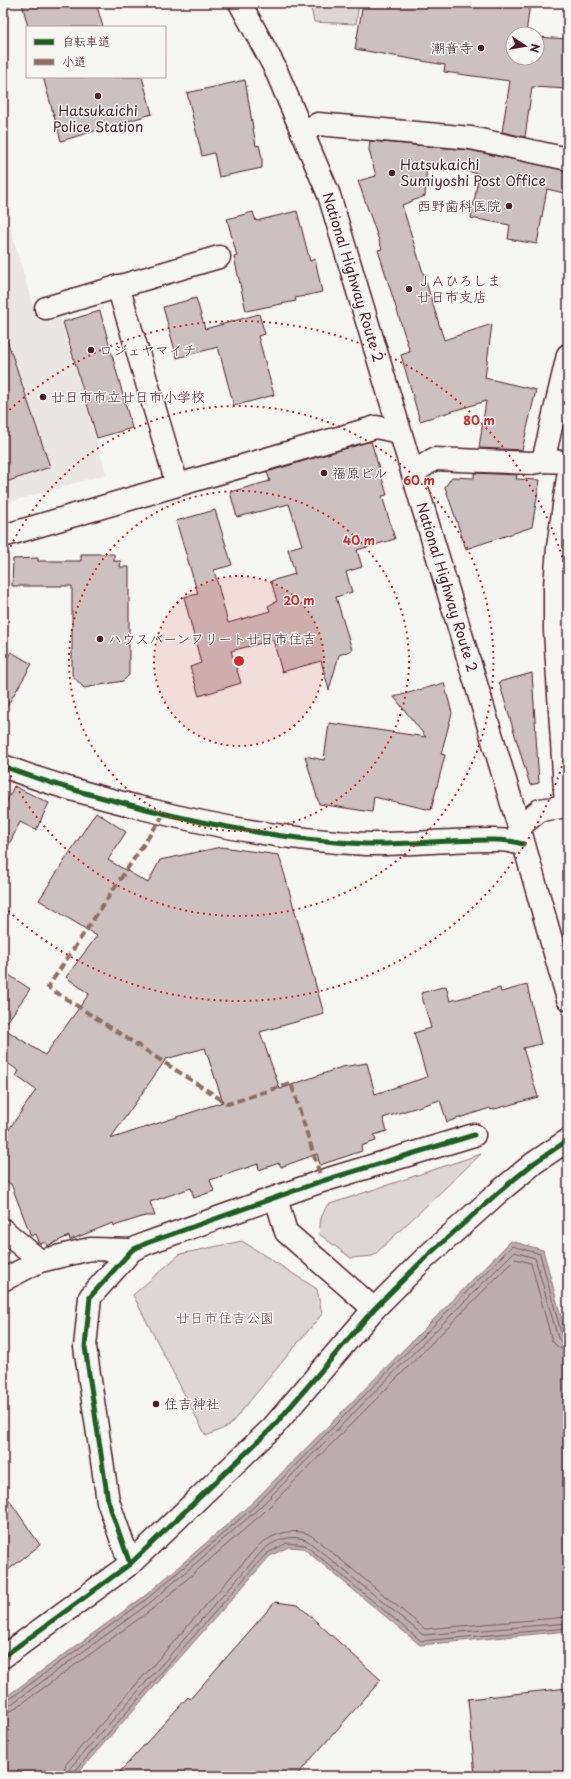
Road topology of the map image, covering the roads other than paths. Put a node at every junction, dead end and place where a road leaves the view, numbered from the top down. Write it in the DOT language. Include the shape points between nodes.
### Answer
graph roads {
  1 [pos="240,3"];
  2 [pos="302,132"];
  3 [pos="568,159"];
  4 [pos="218,257"];
  5 [pos="118,286"];
  6 [pos="46,308"];
  7 [pos="568,355"];
  8 [pos="399,432"];
  9 [pos="543,461"];
  10 [pos="568,462"];
  11 [pos="414,473"];
  12 [pos="568,477"];
  13 [pos="178,484"];
  14 [pos="3,536"];
  15 [pos="3,766"];
  16 [pos="567,806"];
  17 [pos="521,835"];
  18 [pos="568,999"];
  19 [pos="474,1134"];
  20 [pos="568,1140"];
  21 [pos="276,1198"];
  22 [pos="3,1230"];
  23 [pos="132,1250"];
  24 [pos="40,1261"];
  25 [pos="3,1280"];
  26 [pos="374,1309"];
  27 [pos="130,1564"];
  28 [pos="3,1657"];
  1 -- 2 [label="main road, National Highway Route 2" via="275,68"];
  2 -- 3 [label="main road" via="318,124 471,138"];
  2 -- 8 [label="main road, National Highway Route 2" via="329,195"];
  4 -- 5 [label="main road"];
  5 -- 6 [label="main road"];
  5 -- 13 [label="main road"];
  7 -- 9 [label="main road"];
  8 -- 11 [label="main road, National Highway Route 2"];
  8 -- 13 [label="main road" via="376,427"];
  9 -- 10 [label="main road"];
  9 -- 11 [label="main road" via="532,463 434,458"];
  11 -- 17 [label="main road, National Highway Route 2"];
  12 -- 16 [label="main road" via="554,586"];
  13 -- 14 [label="main road"];
  15 -- 17 [label="main road" via="44,782 198,822 312,840 368,844 497,840"];
  16 -- 17 [label="main road" via="540,810"];
  17 -- 18 [label="main road, National Highway Route 2"];
  19 -- 21 [label="main road"];
  20 -- 26 [label="main road" via="534,1162 500,1191 425,1258"];
  21 -- 23 [label="main road"];
  21 -- 26 [label="main road" via="286,1232"];
  22 -- 24 [label="main road"];
  23 -- 24 [label="main road" via="90,1249"];
  23 -- 27 [label="main road" via="90,1297 85,1347 108,1501"];
  24 -- 25 [label="main road"];
  26 -- 27 [label="main road" via="273,1427"];
  27 -- 28 [label="main road"];
}
